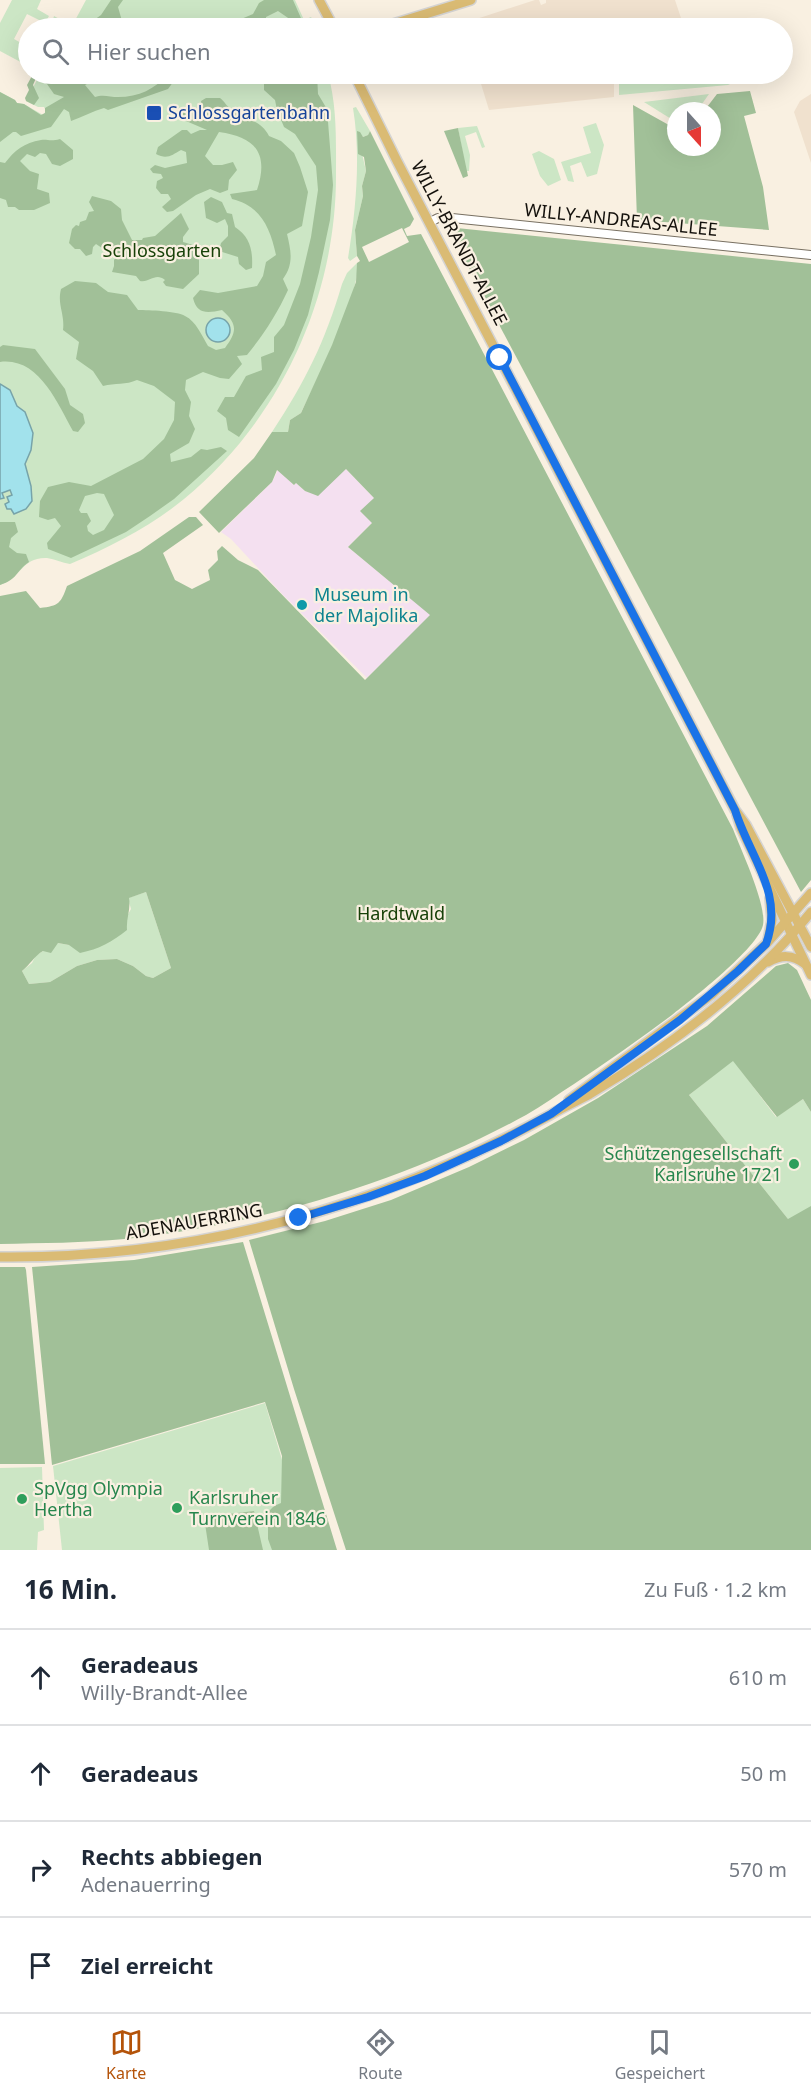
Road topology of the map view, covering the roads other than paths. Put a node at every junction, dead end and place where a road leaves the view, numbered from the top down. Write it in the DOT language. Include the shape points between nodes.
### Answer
graph roads {
  1 [pos="319,0"];
  2 [pos="471,0"];
  3 [pos="329,18"];
  4 [pos="412,18"];
  5 [pos="359,84"];
  6 [pos="430,222"];
  7 [pos="811,255"];
  8 [pos="735,810"];
  9 [pos="768,886"];
  10 [pos="811,893"];
  11 [pos="811,912"];
  12 [pos="794,913"];
  13 [pos="785,923"];
  14 [pos="800,925"];
  15 [pos="791,935"];
  16 [pos="766,944"];
  17 [pos="811,947"];
  18 [pos="805,964"];
  19 [pos="760,966"];
  20 [pos="811,975"];
  21 [pos="551,1114"];
  22 [pos="0,1257"];
  1 -- 3 [label="main road"];
  2 -- 4 [label="main road"];
  5 -- 6 [label="main road, WILLY-BRANDT-ALLEE"];
  6 -- 7 [label="street, WILLY-ANDREAS-ALLEE" via="452,218"];
  6 -- 8 [label="main road, WILLY-BRANDT-ALLEE"];
  8 -- 9 [label="main road, WILLY-BRANDT-ALLEE"];
  8 -- 12 [label="main road, WILLY-BRANDT-ALLEE"];
  9 -- 13 [label="main road, WILLY-BRANDT-ALLEE"];
  9 -- 16 [label="main road" via="772,920"];
  10 -- 12 [label="main road, ADENAUERRING"];
  11 -- 14 [label="main road, ADENAUERRING"];
  12 -- 13 [label="main road, ADENAUERRING"];
  12 -- 14 [label="main road, WILLY-BRANDT-ALLEE"];
  13 -- 15 [label="main road, WILLY-BRANDT-ALLEE"];
  13 -- 16 [label="main road, ADENAUERRING"];
  14 -- 15 [label="main road, ADENAUERRING"];
  14 -- 17 [label="main road, WILLY-BRANDT-ALLEE"];
  15 -- 18 [label="main road, WILLY-BRANDT-ALLEE"];
  15 -- 19 [label="main road, ADENAUERRING"];
  16 -- 21 [label="main road, ADENAUERRING" via="680,1020"];
  18 -- 19 [label="main road" via="783,956"];
  18 -- 20 [label="main road, WILLY-BRANDT-ALLEE"];
  19 -- 21 [label="main road, ADENAUERRING" via="695,1022 646,1057"];
  21 -- 22 [label="main road, ADENAUERRING" via="404,1184 282,1222 133,1250"];
}
